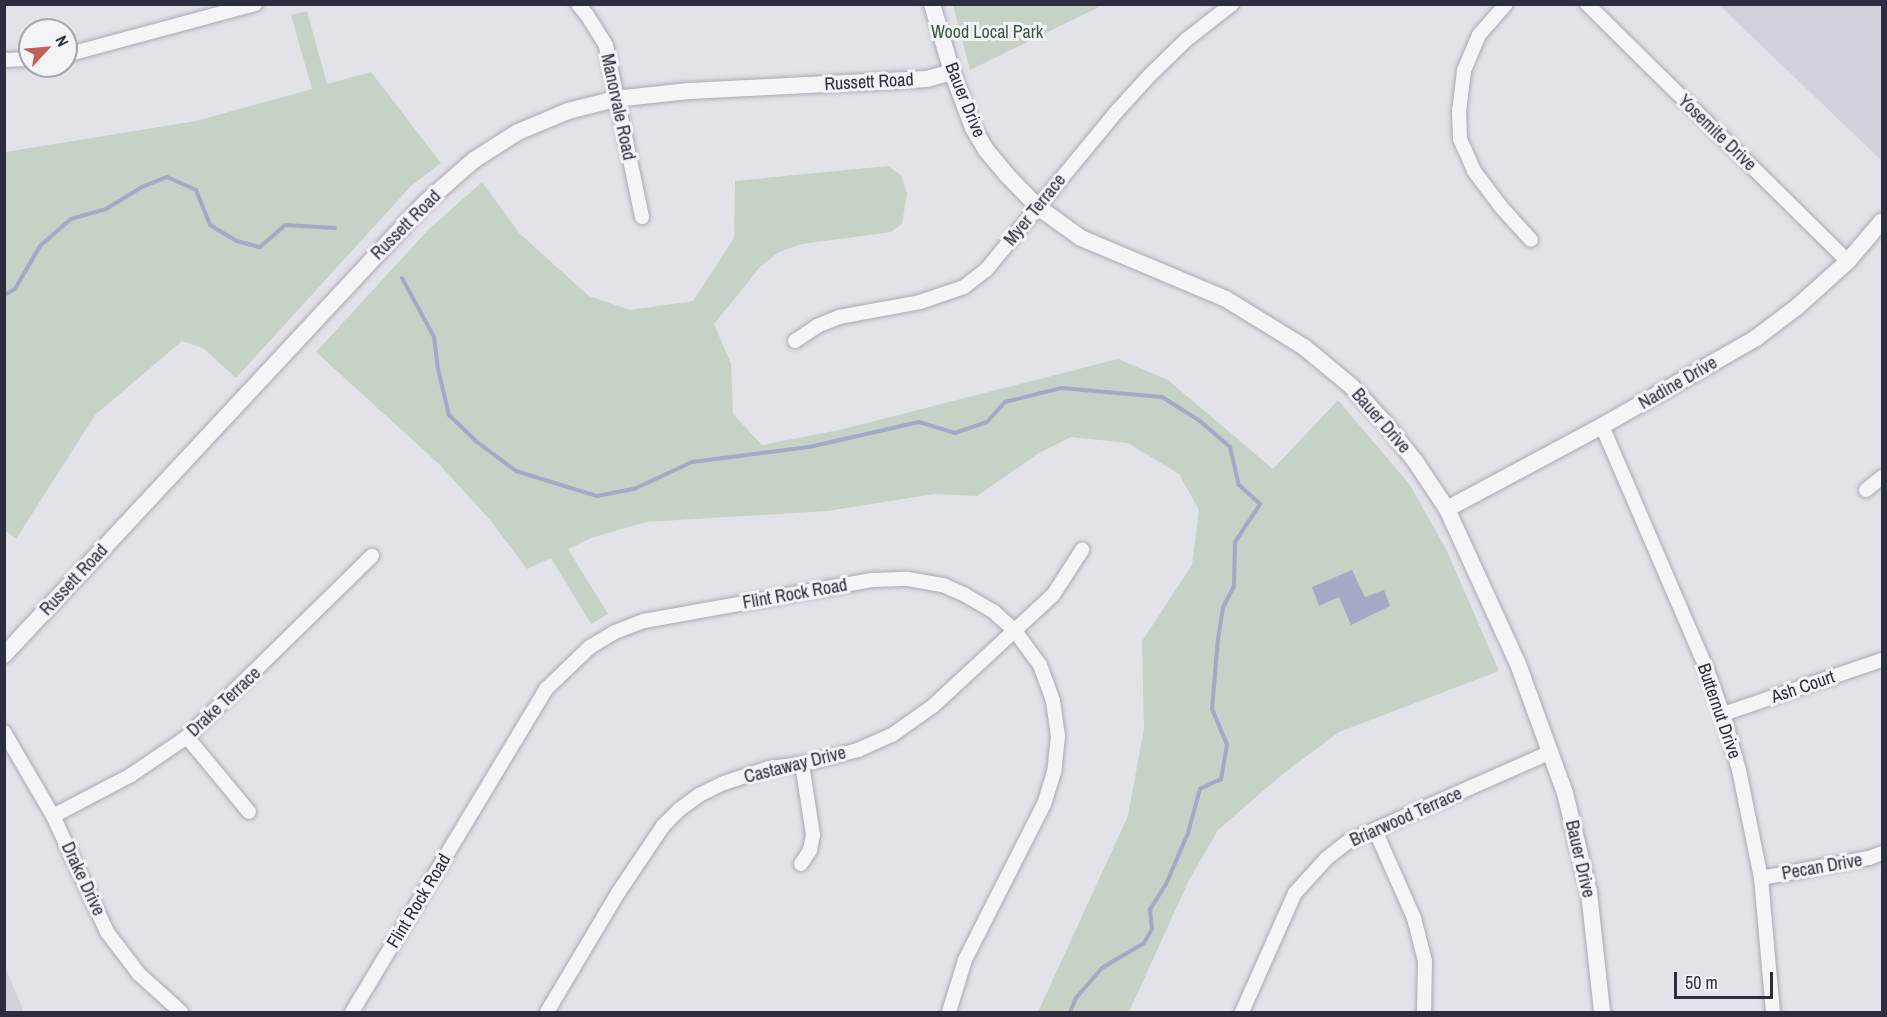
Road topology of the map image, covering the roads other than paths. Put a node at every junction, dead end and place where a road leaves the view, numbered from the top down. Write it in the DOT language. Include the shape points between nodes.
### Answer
graph roads {
  1 [pos="255,4"];
  2 [pos="578,4"];
  3 [pos="932,4"];
  4 [pos="1232,4"];
  5 [pos="1506,4"];
  6 [pos="1587,4"];
  7 [pos="78,52"];
  8 [pos="952,72"];
  9 [pos="615,99"];
  10 [pos="1038,207"];
  11 [pos="642,217"];
  12 [pos="1882,221"];
  13 [pos="1531,240"];
  14 [pos="1848,261"];
  15 [pos="795,341"];
  16 [pos="1602,426"];
  17 [pos="1882,477"];
  18 [pos="1866,490"];
  19 [pos="1447,509"];
  20 [pos="1082,550"];
  21 [pos="372,556"];
  22 [pos="1015,631"];
  23 [pos="4,655"];
  24 [pos="1882,660"];
  25 [pos="1723,714"];
  26 [pos="4,732"];
  27 [pos="188,737"];
  28 [pos="1551,752"];
  29 [pos="802,764"];
  30 [pos="249,812"];
  31 [pos="53,816"];
  32 [pos="1375,830"];
  33 [pos="1882,853"];
  34 [pos="801,864"];
  35 [pos="1761,878"];
  36 [pos="181,1012"];
  37 [pos="352,1012"];
  38 [pos="547,1012"];
  39 [pos="949,1012"];
  40 [pos="1242,1012"];
  41 [pos="1424,1012"];
  42 [pos="1602,1012"];
  43 [pos="1773,1012"];
  1 -- 7 [label="street"];
  2 -- 9 [label="street, Manorvale Road" via="606,46"];
  3 -- 8 [label="street, Bauer Drive"];
  4 -- 10 [label="street, Myer Terrace" via="1150,75"];
  5 -- 13 [label="street" via="1479,35 1464,71 1460,139 1474,171"];
  6 -- 14 [label="street, Yosemite Drive"];
  8 -- 9 [label="street, Russett Road" via="927,80 689,91"];
  8 -- 10 [label="street, Bauer Drive" via="973,128 986,150"];
  9 -- 11 [label="street, Manorvale Road"];
  9 -- 23 [label="street, Russett Road" via="567,111 518,132 474,160 426,202"];
  10 -- 15 [label="street, Myer Terrace" via="986,270 964,288 920,302 839,317"];
  10 -- 19 [label="street, Bauer Drive" via="1081,238 1226,299 1304,347 1351,386 1384,422"];
  12 -- 14 [label="street, Nadine Drive"];
  14 -- 16 [label="street, Nadine Drive" via="1797,308 1756,338"];
  16 -- 19 [label="street, Nadine Drive"];
  16 -- 25 [label="street, Butternut Drive"];
  17 -- 18 [label="street"];
  19 -- 28 [label="street, Bauer Drive" via="1518,664"];
  20 -- 22 [label="street, Castaway Drive" via="1053,595"];
  21 -- 27 [label="street, Drake Terrace"];
  22 -- 29 [label="street, Castaway Drive" via="933,706 892,735 858,750"];
  22 -- 37 [label="street, Flint Rock Road" via="965,594 943,585 908,579 873,580 655,619 615,632 590,647 546,689"];
  22 -- 39 [label="street, Flint Rock Road" via="1040,665 1053,701 1058,736 1054,772 1044,804 965,960"];
  24 -- 25 [label="street, Ash Court"];
  25 -- 35 [label="street, Butternut Drive"];
  26 -- 31 [label="street, Drake Drive"];
  27 -- 30 [label="street"];
  27 -- 31 [label="street, Drake Terrace" via="131,775"];
  28 -- 32 [label="street, Briarwood Terrace"];
  28 -- 42 [label="street, Bauer Drive" via="1566,793 1589,892"];
  29 -- 34 [label="street" via="813,836"];
  29 -- 38 [label="street, Castaway Drive" via="769,768 724,783 680,809 663,826 618,893"];
  31 -- 36 [label="street, Drake Drive" via="107,932 139,974"];
  32 -- 40 [label="street, Briarwood Terrace" via="1349,841 1327,858 1295,893"];
  32 -- 41 [label="street" via="1414,918 1425,961"];
  33 -- 35 [label="street, Pecan Drive"];
  35 -- 43 [label="street, Butternut Drive"];
}
